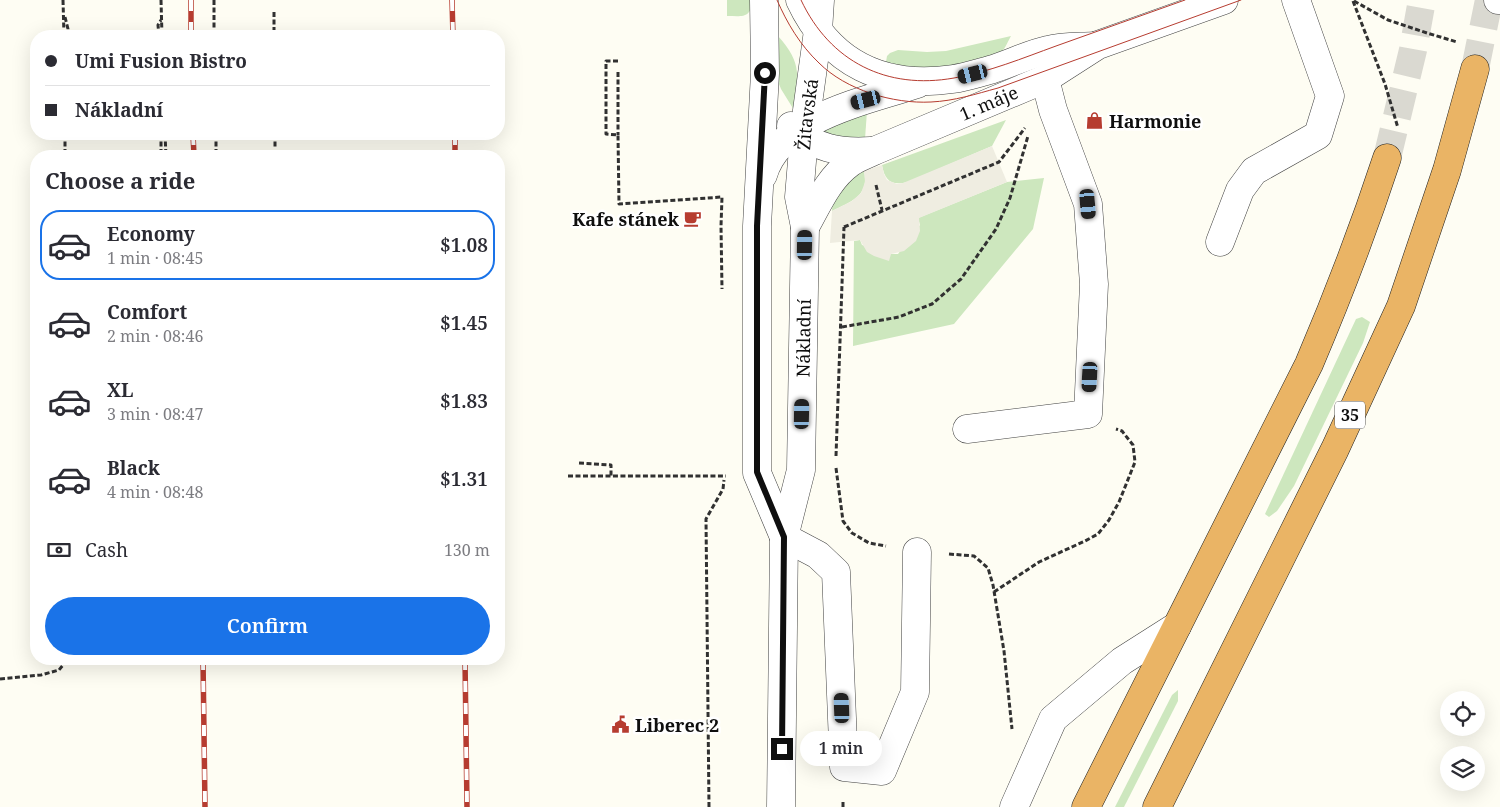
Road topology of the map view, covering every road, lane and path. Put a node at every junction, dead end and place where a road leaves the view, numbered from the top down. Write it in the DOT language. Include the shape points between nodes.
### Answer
graph roads {
  1 [pos="63,0"];
  2 [pos="161,0"];
  3 [pos="214,0"];
  4 [pos="764,0"];
  5 [pos="800,0"];
  6 [pos="822,0"];
  7 [pos="1224,0"];
  8 [pos="1296,0"];
  9 [pos="274,12"];
  10 [pos="63,13"];
  11 [pos="64,30"];
  12 [pos="68,30"];
  13 [pos="159,30"];
  14 [pos="214,30"];
  15 [pos="274,30"];
  16 [pos="818,32"];
  17 [pos="1458,42"];
  18 [pos="1098,46"];
  19 [pos="618,61"];
  20 [pos="1476,69"];
  21 [pos="618,72"];
  22 [pos="765,73"];
  23 [pos="878,74"];
  24 [pos="1045,79"];
  25 [pos="923,82"];
  26 [pos="1399,130"];
  27 [pos="802,131"];
  28 [pos="618,135"];
  29 [pos="275,140"];
  30 [pos="275,149"];
  31 [pos="874,151"];
  32 [pos="1387,158"];
  33 [pos="874,179"];
  34 [pos="759,191"];
  35 [pos="882,211"];
  36 [pos="721,226"];
  37 [pos="805,226"];
  38 [pos="1220,242"];
  39 [pos="842,327"];
  40 [pos="1088,414"];
  41 [pos="967,429"];
  42 [pos="578,463"];
  43 [pos="568,476"];
  44 [pos="611,476"];
  45 [pos="709,476"];
  46 [pos="725,476"];
  47 [pos="784,537"];
  48 [pos="917,552"];
  49 [pos="994,592"];
  50 [pos="1177,626"];
  51 [pos="63,665"];
  52 [pos="0,679"];
  53 [pos="1013,739"];
  54 [pos="708,807"];
  55 [pos="781,807"];
  56 [pos="1014,807"];
  57 [pos="1086,807"];
  58 [pos="1157,807"];
  1 -- 10 [label="path"];
  2 -- 13 [label="path"];
  3 -- 14 [label="path"];
  4 -- 22 [label="street, Nákladní"];
  5 -- 16 [label="street, 1. máje"];
  6 -- 16 [label="street, Žitavská"];
  6 -- 23 [label="street, 1. máje" via="836,38 847,52"];
  7 -- 18 [label="street, 1. máje"];
  8 -- 38 [label="street" via="1330,96 1318,135 1254,171 1240,190"];
  9 -- 15 [label="path"];
  10 -- 11 [label="path"];
  10 -- 12 [label="path"];
  16 -- 23 [label="street, 1. máje" via="836,51 856,65"];
  16 -- 27 [label="street, Žitavská"];
  17 -- 26 [label="path" via="1388,20 1353,1"];
  18 -- 24 [label="street, 1. máje"];
  18 -- 25 [label="street, 1. máje" via="1049,49 993,69 954,79"];
  19 -- 28 [label="path" via="606,61 606,134"];
  20 -- 58 [label="highway, 35" via="1447,170 1401,306 1335,449"];
  21 -- 28 [label="path"];
  22 -- 27 [label="street, 1. máje" via="771,101 779,114"];
  22 -- 34 [label="street, Nákladní"];
  23 -- 25 [label="street, 1. máje"];
  24 -- 31 [label="street, 1. máje"];
  24 -- 40 [label="street" via="1053,110 1088,204 1094,284"];
  25 -- 27 [label="street, 1. máje" via="856,102 827,114"];
  27 -- 31 [label="street, 1. máje" via="821,146 835,150 850,153"];
  27 -- 34 [label="street, 1. máje" via="776,148 766,163"];
  27 -- 37 [label="street, Žitavská" via="799,196"];
  28 -- 36 [label="path" via="619,204 722,197"];
  29 -- 30 [label="path"];
  31 -- 37 [label="street, 1. máje" via="850,163 836,175"];
  32 -- 50 [label="highway" via="1363,231 1309,364"];
  33 -- 35 [label="path"];
  34 -- 47 [label="street, Nákladní" via="757,472"];
  35 -- 39 [label="path" via="844,227"];
  35 -- 39 [label="path" via="999,162 1028,127 1010,198 996,229 961,279 932,304 899,317"];
  37 -- 47 [label="street, Nákladní" via="801,470"];
  39 -- 48 [label="path" via="836,469 843,521 852,533 869,543"];
  40 -- 41 [label="street"];
  40 -- 49 [label="path" via="1122,431 1133,445 1135,462 1113,514 1098,534 1039,562"];
  42 -- 44 [label="path" via="611,465"];
  43 -- 44 [label="path"];
  44 -- 45 [label="path"];
  46 -- 54 [label="path" via="722,489 706,519"];
  47 -- 48 [label="street" via="818,555 836,572 844,767 882,771 915,692"];
  47 -- 55 [label="street, Nákladní"];
  48 -- 49 [label="path" via="974,556 988,568"];
  49 -- 53 [label="path"];
  50 -- 56 [label="street" via="1122,661 1053,719"];
  50 -- 57 [label="highway"];
  51 -- 52 [label="path" via="59,670 41,676"];
}
